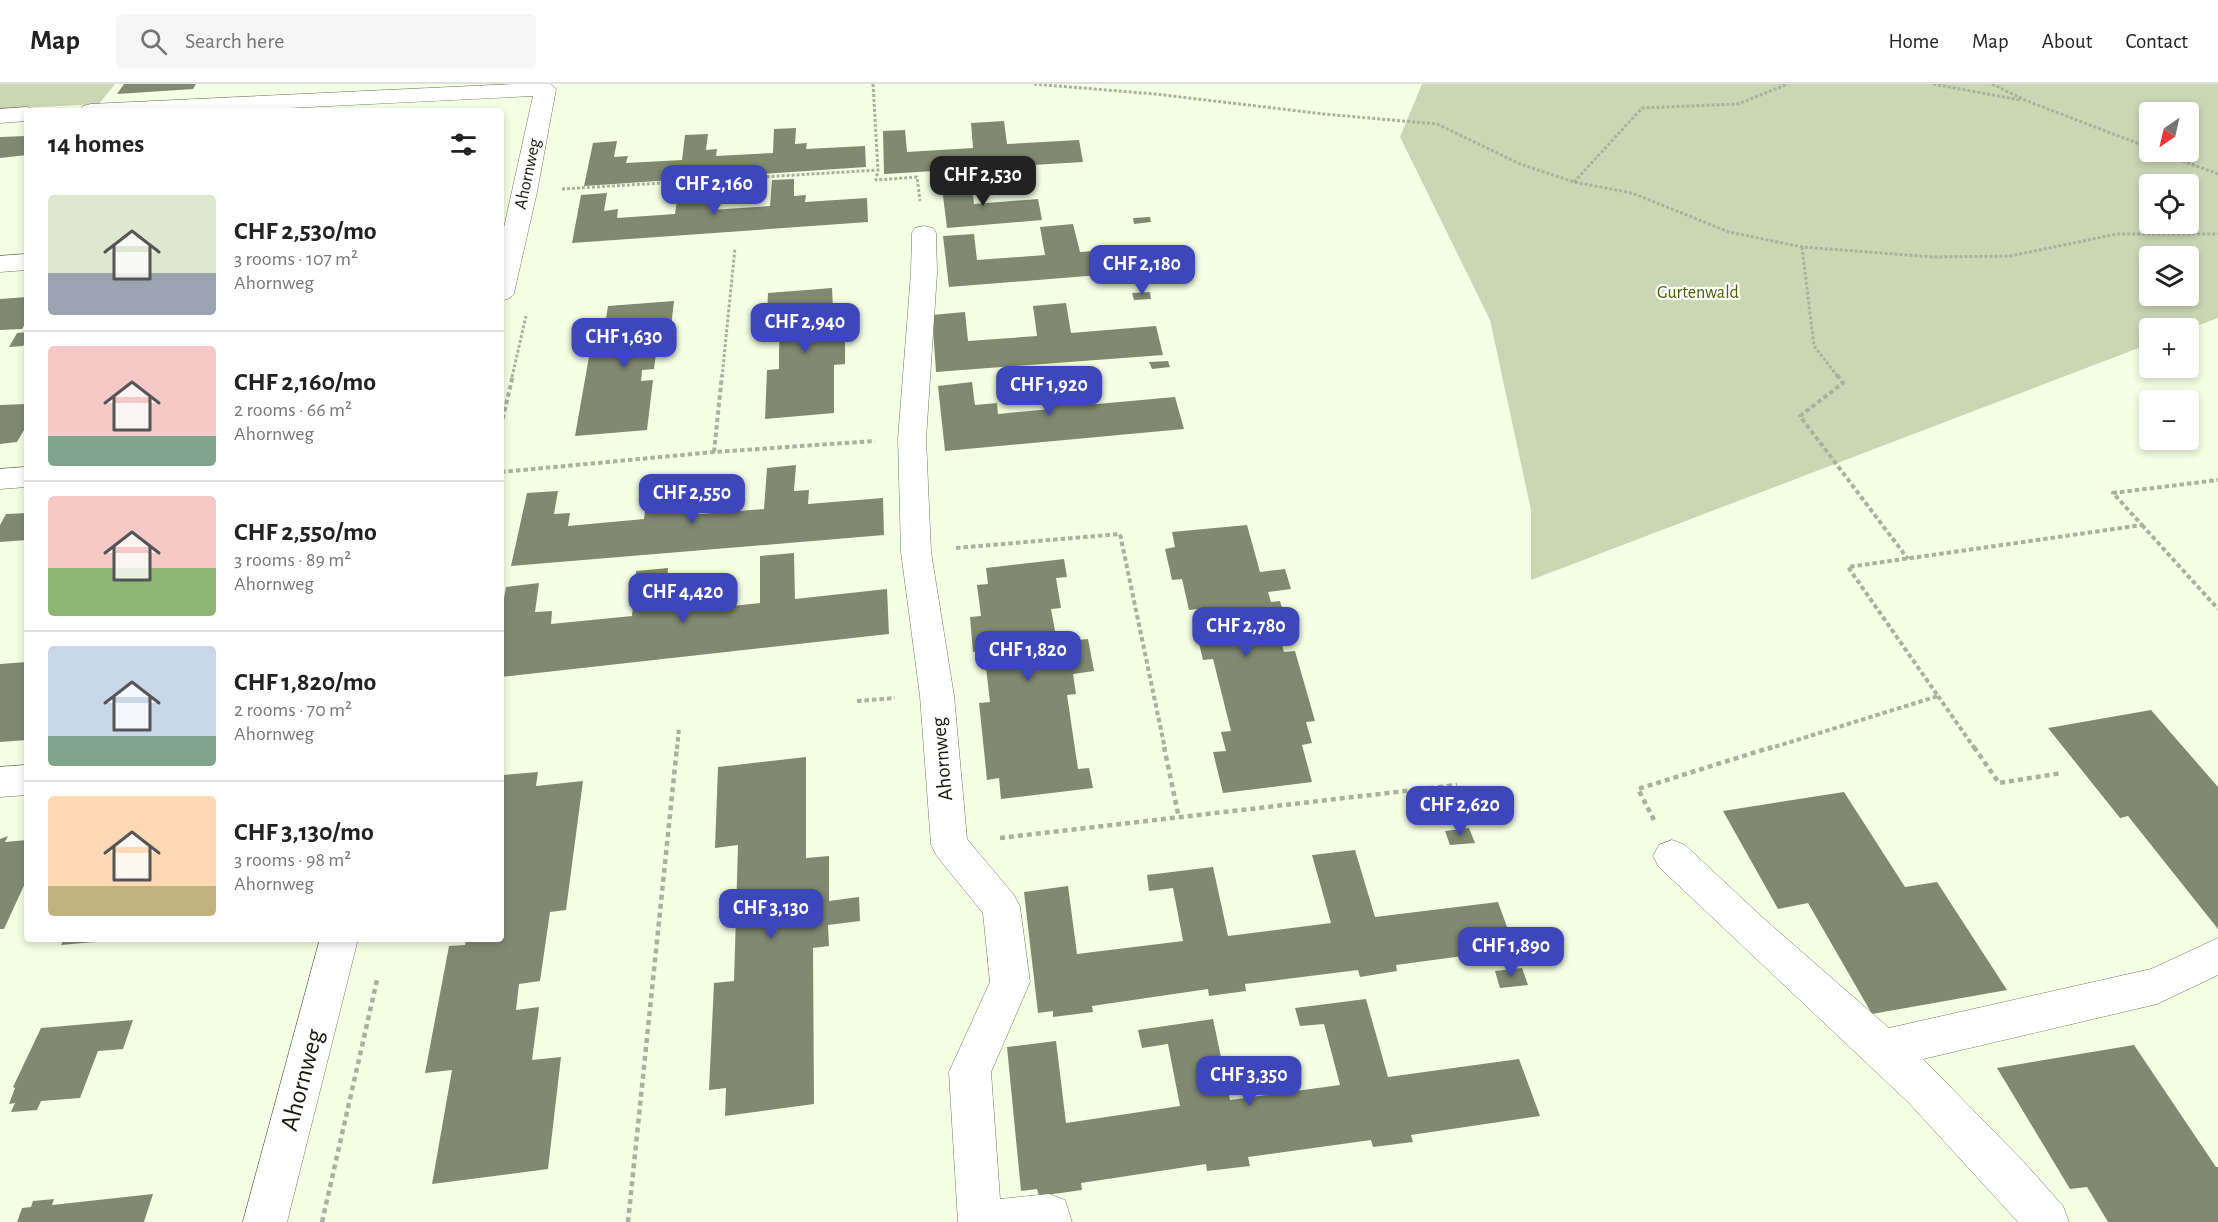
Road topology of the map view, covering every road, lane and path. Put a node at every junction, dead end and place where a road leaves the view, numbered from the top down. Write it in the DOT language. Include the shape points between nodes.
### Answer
graph roads {
  1 [pos="873,84"];
  2 [pos="1034,84"];
  3 [pos="1788,84"];
  4 [pos="1933,84"];
  5 [pos="1992,84"];
  6 [pos="2027,101"];
  7 [pos="153,108"];
  8 [pos="24,114"];
  9 [pos="0,116"];
  10 [pos="2139,144"];
  11 [pos="2185,162"];
  12 [pos="878,170"];
  13 [pos="2218,174"];
  14 [pos="1574,182"];
  15 [pos="525,192"];
  16 [pos="508,233"];
  17 [pos="924,233"];
  18 [pos="2218,234"];
  19 [pos="1802,247"];
  20 [pos="735,248"];
  21 [pos="24,262"];
  22 [pos="0,264"];
  23 [pos="504,267"];
  24 [pos="912,439"];
  25 [pos="714,453"];
  26 [pos="504,472"];
  27 [pos="24,477"];
  28 [pos="0,479"];
  29 [pos="2218,480"];
  30 [pos="2142,525"];
  31 [pos="916,552"];
  32 [pos="1908,559"];
  33 [pos="2218,609"];
  34 [pos="1938,696"];
  35 [pos="678,728"];
  36 [pos="2062,773"];
  37 [pos="24,780"];
  38 [pos="0,782"];
  39 [pos="1457,785"];
  40 [pos="1179,818"];
  41 [pos="949,844"];
  42 [pos="1672,856"];
  43 [pos="338,942"];
  44 [pos="2218,956"];
  45 [pos="378,973"];
  46 [pos="1882,1048"];
  47 [pos="265,1222"];
  48 [pos="322,1222"];
  49 [pos="628,1222"];
  50 [pos="980,1222"];
  51 [pos="992,1222"];
  52 [pos="1050,1222"];
  53 [pos="2047,1222"];
  1 -- 12 [label="path"];
  2 -- 14 [label="path" via="1437,124 1520,164"];
  3 -- 14 [label="path" via="1738,104 1642,108"];
  4 -- 6 [label="path"];
  5 -- 6 [label="path"];
  6 -- 10 [label="path"];
  7 -- 15 [label="street, Ahornweg" via="545,89"];
  8 -- 9 [label="street"];
  11 -- 13 [label="path"];
  12 -- 15 [label="path"];
  12 -- 17 [label="path" via="876,180 917,177"];
  14 -- 19 [label="path" via="1632,193 1729,232"];
  15 -- 16 [label="street, Ahornweg"];
  16 -- 23 [label="street, Ahornweg"];
  17 -- 24 [label="street, Ahornweg"];
  18 -- 19 [label="path" via="2117,234 2010,256 1934,257"];
  19 -- 32 [label="path" via="1814,346 1843,383 1800,416"];
  20 -- 25 [label="path"];
  21 -- 22 [label="street"];
  24 -- 25 [label="path"];
  24 -- 31 [label="street, Ahornweg"];
  25 -- 26 [label="path"];
  27 -- 28 [label="street"];
  29 -- 30 [label="path" via="2113,493"];
  30 -- 32 [label="path"];
  30 -- 33 [label="path"];
  31 -- 40 [label="path" via="1120,534"];
  31 -- 41 [label="street, Ahornweg" via="937,696"];
  32 -- 34 [label="path" via="1848,567"];
  34 -- 36 [label="path" via="2000,783"];
  34 -- 42 [label="path" via="1638,789"];
  35 -- 49 [label="path"];
  37 -- 38 [label="street"];
  39 -- 40 [label="path"];
  40 -- 41 [label="path"];
  41 -- 50 [label="street" via="1001,907 1010,982 970,1072"];
  42 -- 46 [label="street"];
  43 -- 47 [label="street, Ahornweg"];
  44 -- 46 [label="street" via="2157,986"];
  45 -- 48 [label="path"];
  46 -- 53 [label="street" via="1978,1143"];
  51 -- 52 [label="street" via="1049,1216"];
}
